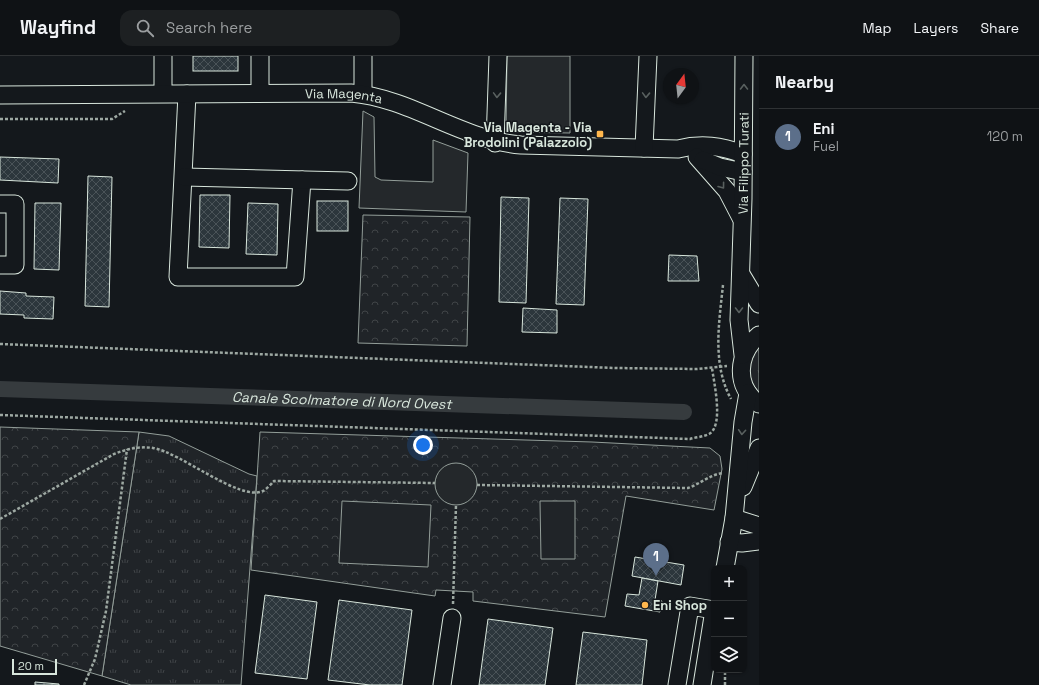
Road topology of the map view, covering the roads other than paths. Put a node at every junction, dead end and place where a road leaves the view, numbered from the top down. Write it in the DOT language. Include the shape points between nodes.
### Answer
graph roads {
  1 [pos="163,56"];
  2 [pos="260,56"];
  3 [pos="363,56"];
  4 [pos="498,56"];
  5 [pos="648,56"];
  6 [pos="744,56"];
  7 [pos="260,92"];
  8 [pos="163,94"];
  9 [pos="187,94"];
  10 [pos="363,94"];
  11 [pos="0,95"];
  12 [pos="495,143"];
  13 [pos="644,148"];
  14 [pos="678,149"];
  15 [pos="743,154"];
  16 [pos="697,157"];
  17 [pos="743,172"];
  18 [pos="184,177"];
  19 [pos="302,180"];
  20 [pos="348,181"];
  21 [pos="0,204"];
  22 [pos="741,218"];
  23 [pos="0,265"];
  24 [pos="739,271"];
  25 [pos="759,304"];
  26 [pos="759,335"];
  27 [pos="743,355"];
  28 [pos="753,399"];
  29 [pos="759,448"];
  30 [pos="734,518"];
  31 [pos="759,526"];
  32 [pos="759,541"];
  33 [pos="729,542"];
  34 [pos="725,565"];
  35 [pos="711,610"];
  36 [pos="452,618"];
  37 [pos="711,629"];
  38 [pos="713,673"];
  39 [pos="442,685"];
  40 [pos="678,685"];
  41 [pos="702,685"];
  42 [pos="711,685"];
  1 -- 8 [label="street"];
  2 -- 7 [label="street"];
  3 -- 10 [label="street"];
  4 -- 12 [label="street, one-way"];
  5 -- 13 [label="street, one-way"];
  15 -- 6 [label="street, Via Filippo Turati, one-way"];
  7 -- 9 [label="street, Via Magenta"];
  7 -- 10 [label="street, Via Magenta"];
  8 -- 9 [label="street, Via Magenta"];
  8 -- 11 [label="street, Via Magenta"];
  9 -- 18 [label="street"];
  10 -- 12 [label="street, Via Magenta" via="396,103"];
  12 -- 13 [label="street, Via Magenta" via="521,146"];
  13 -- 14 [label="street, Via Magenta"];
  14 -- 15 [label="street, Via Magenta" via="693,145 709,145"];
  14 -- 16 [label="street, Via Magenta"];
  15 -- 17 [label="street, Via Filippo Turati"];
  16 -- 17 [label="street, Via Magenta" via="720,167"];
  16 -- 22 [label="street, Via Magenta, one-way" via="726,191"];
  17 -- 22 [label="street, Via Filippo Turati"];
  18 -- 19 [label="street"];
  18 -- 19 [label="street" via="178,277 295,277"];
  19 -- 20 [label="street"];
  21 -- 23 [label="street" via="15,204 15,265"];
  22 -- 24 [label="street, Via Filippo Turati"];
  24 -- 25 [label="street"];
  24 -- 27 [label="street, Via Filippo Turati, one-way" via="739,320"];
  26 -- 27 [label="street" via="748,345"];
  27 -- 28 [label="street, Via Filippo Turati" via="741,376"];
  28 -- 30 [label="street, one-way" via="743,422"];
  29 -- 30 [label="street" via="745,480"];
  30 -- 31 [label="street"];
  30 -- 33 [label="street"];
  32 -- 33 [label="street"];
  33 -- 34 [label="street"];
  35 -- 40 [label="street" via="690,606"];
  36 -- 39 [label="street"];
  37 -- 41 [label="street"];
  38 -- 42 [label="street"];
}
